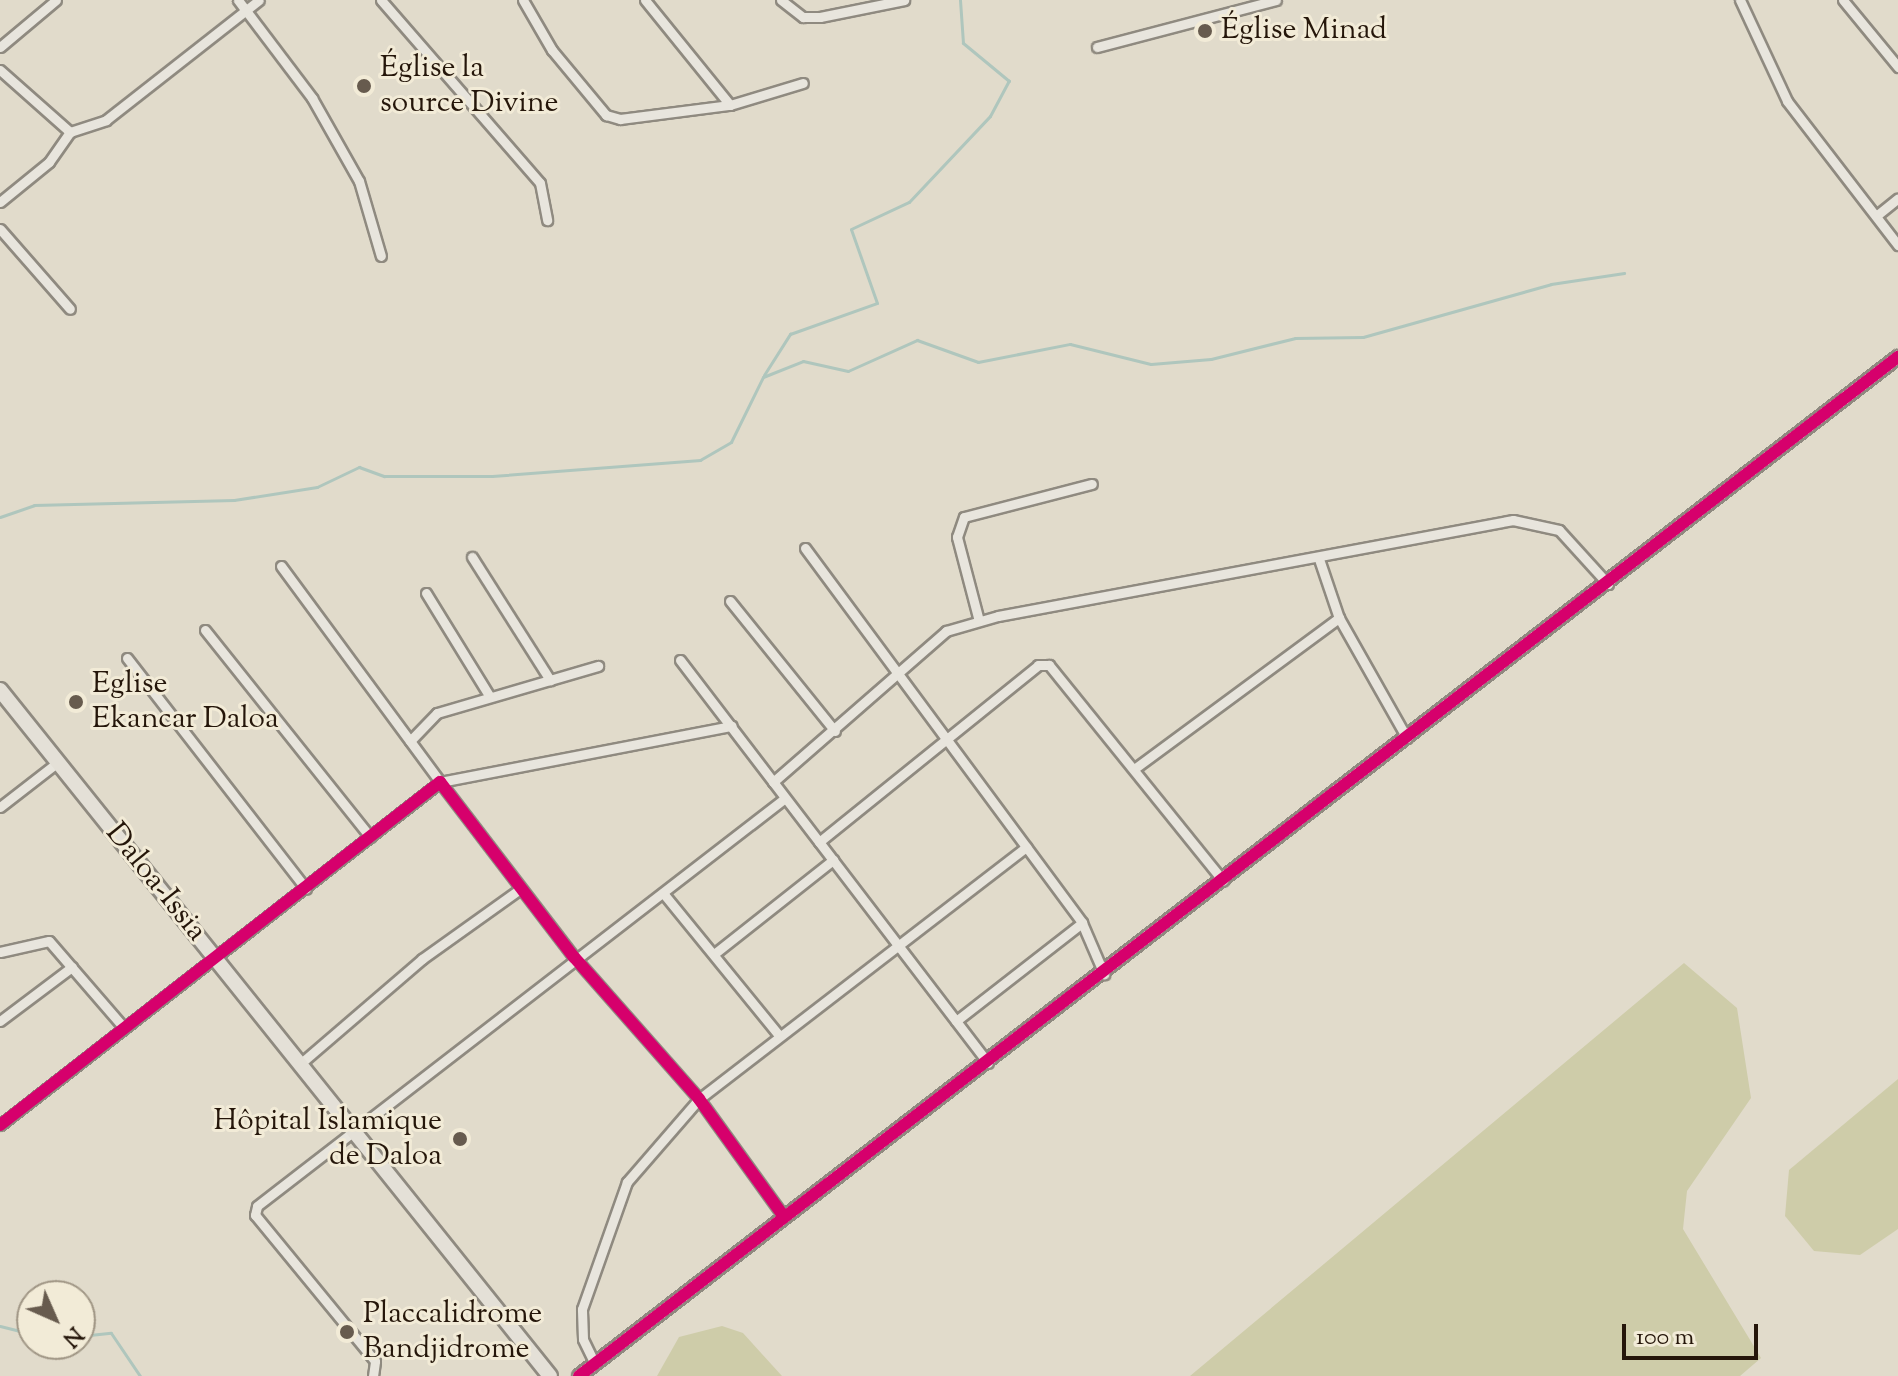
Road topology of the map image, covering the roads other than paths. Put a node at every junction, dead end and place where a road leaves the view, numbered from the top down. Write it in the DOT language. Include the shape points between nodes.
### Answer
graph roads {
  1 [pos="56,0"];
  2 [pos="238,0"];
  3 [pos="259,0"];
  4 [pos="381,0"];
  5 [pos="523,0"];
  6 [pos="645,0"];
  7 [pos="781,0"];
  8 [pos="904,0"];
  9 [pos="1276,0"];
  10 [pos="1740,0"];
  11 [pos="1843,0"];
  12 [pos="246,10"];
  13 [pos="0,47"];
  14 [pos="1097,47"];
  15 [pos="1898,67"];
  16 [pos="0,70"];
  17 [pos="803,83"];
  18 [pos="730,105"];
  19 [pos="70,132"];
  20 [pos="1898,198"];
  21 [pos="0,202"];
  22 [pos="1876,216"];
  23 [pos="547,220"];
  24 [pos="0,229"];
  25 [pos="1898,245"];
  26 [pos="381,256"];
  27 [pos="70,309"];
  28 [pos="1898,357"];
  29 [pos="1092,484"];
  30 [pos="805,548"];
  31 [pos="472,557"];
  32 [pos="1319,559"];
  33 [pos="281,566"];
  34 [pos="1608,584"];
  35 [pos="426,593"];
  36 [pos="730,601"];
  37 [pos="1339,618"];
  38 [pos="979,621"];
  39 [pos="205,630"];
  40 [pos="127,658"];
  41 [pos="680,660"];
  42 [pos="598,666"];
  43 [pos="901,677"];
  44 [pos="550,680"];
  45 [pos="0,690"];
  46 [pos="490,697"];
  47 [pos="732,726"];
  48 [pos="835,731"];
  49 [pos="1407,738"];
  50 [pos="948,739"];
  51 [pos="410,741"];
  52 [pos="58,762"];
  53 [pos="1134,769"];
  54 [pos="440,782"];
  55 [pos="773,782"];
  56 [pos="785,798"];
  57 [pos="0,807"];
  58 [pos="370,837"];
  59 [pos="819,842"];
  60 [pos="1026,847"];
  61 [pos="833,860"];
  62 [pos="1223,881"];
  63 [pos="306,889"];
  64 [pos="520,889"];
  65 [pos="663,893"];
  66 [pos="1082,923"];
  67 [pos="900,946"];
  68 [pos="0,952"];
  69 [pos="714,954"];
  70 [pos="574,957"];
  71 [pos="217,960"];
  72 [pos="72,967"];
  73 [pos="1104,974"];
  74 [pos="0,1021"];
  75 [pos="956,1021"];
  76 [pos="124,1028"];
  77 [pos="778,1034"];
  78 [pos="988,1063"];
  79 [pos="300,1064"];
  80 [pos="699,1099"];
  81 [pos="0,1125"];
  82 [pos="351,1128"];
  83 [pos="784,1217"];
  84 [pos="594,1362"];
  85 [pos="373,1376"];
  86 [pos="550,1376"];
  87 [pos="579,1376"];
  1 -- 13 [label="street"];
  2 -- 12 [label="street"];
  3 -- 12 [label="street"];
  4 -- 23 [label="street" via="540,183"];
  5 -- 18 [label="street" via="606,115 620,119"];
  6 -- 18 [label="street"];
  7 -- 8 [label="street" via="803,17"];
  9 -- 14 [label="street"];
  10 -- 22 [label="street" via="1787,101"];
  11 -- 15 [label="street"];
  12 -- 19 [label="street" via="106,120"];
  12 -- 26 [label="street" via="312,98 359,181"];
  16 -- 19 [label="street"];
  17 -- 18 [label="street"];
  19 -- 21 [label="street" via="49,162"];
  20 -- 22 [label="street"];
  22 -- 25 [label="street"];
  24 -- 27 [label="street"];
  28 -- 34 [label="street"];
  29 -- 38 [label="street" via="964,517 957,537"];
  30 -- 43 [label="street"];
  31 -- 44 [label="street"];
  32 -- 34 [label="street" via="1526,519 1559,530"];
  32 -- 37 [label="street"];
  32 -- 38 [label="street"];
  33 -- 51 [label="street"];
  34 -- 49 [label="street"];
  35 -- 46 [label="street"];
  36 -- 48 [label="street"];
  37 -- 49 [label="street"];
  37 -- 53 [label="street"];
  38 -- 43 [label="street" via="946,631"];
  39 -- 58 [label="street"];
  40 -- 63 [label="street"];
  41 -- 47 [label="street"];
  42 -- 44 [label="street"];
  43 -- 48 [label="street"];
  43 -- 50 [label="street"];
  44 -- 46 [label="street"];
  45 -- 52 [label="main road, Daloa-Issia"];
  46 -- 51 [label="street" via="437,713"];
  47 -- 54 [label="street"];
  47 -- 55 [label="street"];
  48 -- 55 [label="street"];
  49 -- 62 [label="street"];
  50 -- 53 [label="street" via="1038,665 1049,665"];
  50 -- 59 [label="street"];
  50 -- 60 [label="street"];
  51 -- 54 [label="street"];
  52 -- 57 [label="street"];
  52 -- 71 [label="main road, Daloa-Issia"];
  53 -- 62 [label="street"];
  54 -- 58 [label="street"];
  54 -- 64 [label="street"];
  55 -- 56 [label="street"];
  56 -- 59 [label="street"];
  56 -- 65 [label="street"];
  58 -- 63 [label="street"];
  59 -- 61 [label="street"];
  60 -- 66 [label="street"];
  60 -- 67 [label="street"];
  61 -- 67 [label="street"];
  61 -- 69 [label="street"];
  62 -- 73 [label="street"];
  63 -- 71 [label="street"];
  64 -- 70 [label="street"];
  64 -- 79 [label="street" via="422,959"];
  65 -- 69 [label="street"];
  65 -- 70 [label="street"];
  66 -- 73 [label="street"];
  66 -- 75 [label="street"];
  67 -- 75 [label="street"];
  67 -- 77 [label="street"];
  68 -- 72 [label="street" via="38,939"];
  69 -- 77 [label="street"];
  70 -- 80 [label="street"];
  70 -- 82 [label="street"];
  71 -- 76 [label="street"];
  71 -- 79 [label="main road, Daloa-Issia"];
  72 -- 74 [label="street"];
  72 -- 76 [label="street"];
  73 -- 78 [label="street"];
  75 -- 78 [label="street"];
  76 -- 81 [label="street"];
  77 -- 80 [label="street"];
  78 -- 83 [label="street"];
  79 -- 82 [label="main road, Daloa-Issia"];
  80 -- 83 [label="street"];
  80 -- 84 [label="street" via="627,1182 582,1309 583,1339"];
  82 -- 85 [label="street" via="255,1215 375,1361"];
  82 -- 86 [label="main road, Daloa-Issia"];
  83 -- 84 [label="street"];
  84 -- 87 [label="street"];
}
